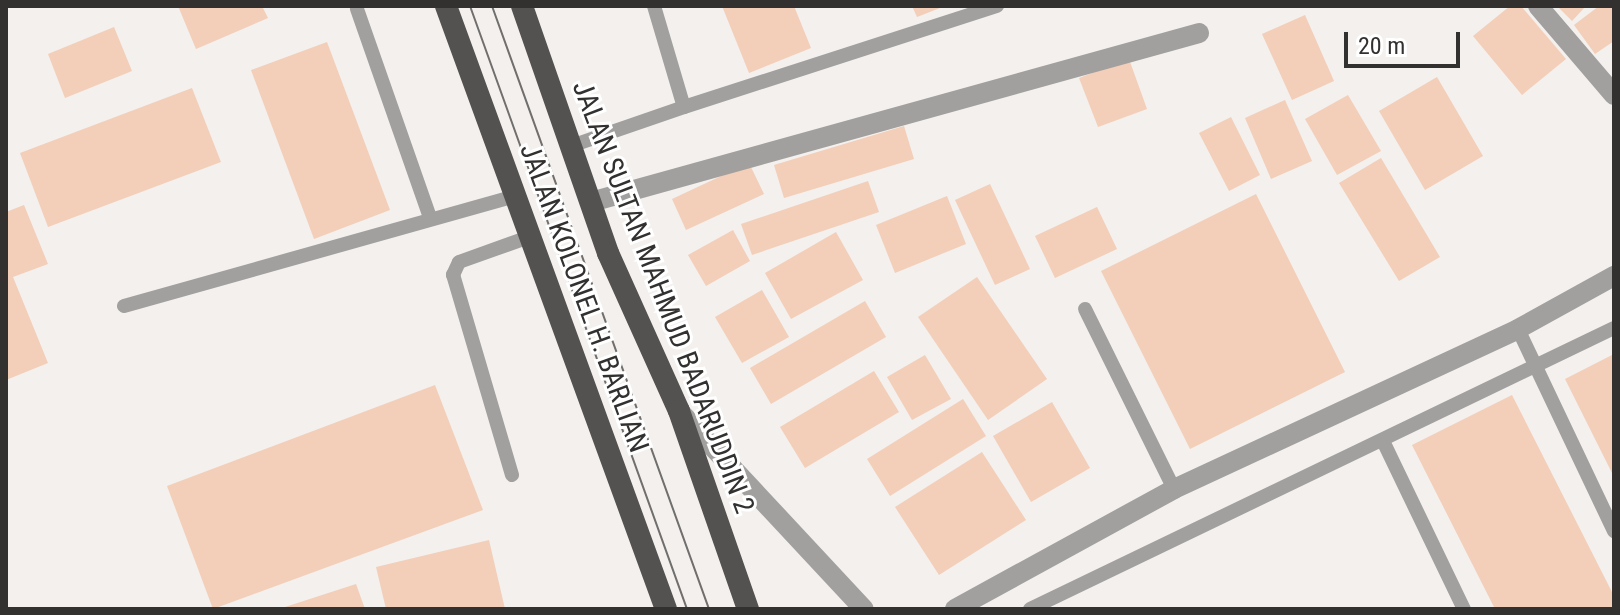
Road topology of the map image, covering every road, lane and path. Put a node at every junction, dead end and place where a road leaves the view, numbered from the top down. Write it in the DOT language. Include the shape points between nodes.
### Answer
graph roads {
  1 [pos="446,6"];
  2 [pos="522,6"];
  3 [pos="654,6"];
  4 [pos="997,6"];
  5 [pos="1538,6"];
  6 [pos="357,9"];
  7 [pos="1199,33"];
  8 [pos="1614,95"];
  9 [pos="684,107"];
  10 [pos="571,146"];
  11 [pos="515,196"];
  12 [pos="591,202"];
  13 [pos="430,217"];
  14 [pos="529,237"];
  15 [pos="1614,276"];
  16 [pos="124,306"];
  17 [pos="1085,309"];
  18 [pos="1614,328"];
  19 [pos="1518,329"];
  20 [pos="1534,369"];
  21 [pos="679,411"];
  22 [pos="1383,441"];
  23 [pos="512,475"];
  24 [pos="1174,489"];
  25 [pos="1614,531"];
  26 [pos="666,609"];
  27 [pos="748,609"];
  28 [pos="864,609"];
  29 [pos="955,609"];
  30 [pos="1030,609"];
  31 [pos="1464,609"];
  1 -- 11 [label="highway, JALAN KOLONEL H. BARLIAN"];
  2 -- 10 [label="highway, JALAN SULTAN MAHMUD BADARUDDIN 2"];
  3 -- 9 [label="lane"];
  4 -- 9 [label="lane"];
  5 -- 8 [label="street"];
  6 -- 13 [label="lane"];
  7 -- 12 [label="street"];
  9 -- 10 [label="lane"];
  10 -- 12 [label="highway, JALAN SULTAN MAHMUD BADARUDDIN 2"];
  11 -- 13 [label="lane"];
  11 -- 14 [label="highway, JALAN KOLONEL H. BARLIAN"];
  12 -- 21 [label="highway, JALAN SULTAN MAHMUD BADARUDDIN 2"];
  13 -- 16 [label="lane"];
  14 -- 23 [label="lane" via="459,262 453,275"];
  14 -- 26 [label="highway, JALAN KOLONEL H. BARLIAN"];
  15 -- 19 [label="street"];
  17 -- 24 [label="lane"];
  18 -- 20 [label="lane"];
  19 -- 20 [label="lane"];
  19 -- 24 [label="street"];
  20 -- 22 [label="lane"];
  20 -- 25 [label="lane"];
  21 -- 27 [label="highway, JALAN SULTAN MAHMUD BADARUDDIN 2"];
  21 -- 28 [label="street"];
  22 -- 30 [label="lane"];
  22 -- 31 [label="lane"];
  24 -- 29 [label="street"];
}
